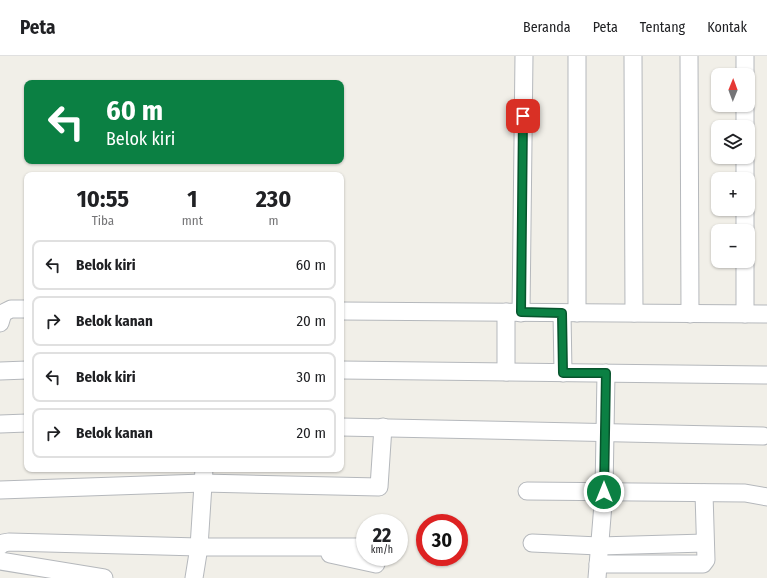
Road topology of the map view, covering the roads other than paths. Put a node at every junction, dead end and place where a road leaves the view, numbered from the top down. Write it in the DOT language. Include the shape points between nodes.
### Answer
graph roads {
  1 [pos="524,56"];
  2 [pos="577,56"];
  3 [pos="633,56"];
  4 [pos="689,56"];
  5 [pos="745,56"];
  6 [pos="745,68"];
  7 [pos="745,268"];
  8 [pos="24,309"];
  9 [pos="344,311"];
  10 [pos="513,312"];
  11 [pos="569,313"];
  12 [pos="634,313"];
  13 [pos="690,314"];
  14 [pos="746,314"];
  15 [pos="767,314"];
  16 [pos="0,323"];
  17 [pos="24,370"];
  18 [pos="344,370"];
  19 [pos="0,371"];
  20 [pos="506,372"];
  21 [pos="563,373"];
  22 [pos="606,373"];
  23 [pos="767,375"];
  24 [pos="24,423"];
  25 [pos="0,424"];
  26 [pos="344,427"];
  27 [pos="383,427"];
  28 [pos="604,432"];
  29 [pos="762,436"];
  30 [pos="203,476"];
  31 [pos="0,490"];
  32 [pos="527,491"];
  33 [pos="604,492"];
  34 [pos="704,493"];
  35 [pos="767,497"];
  36 [pos="532,543"];
  37 [pos="705,544"];
  38 [pos="0,546"];
  39 [pos="599,546"];
  40 [pos="199,547"];
  41 [pos="297,547"];
  42 [pos="356,547"];
  43 [pos="356,561"];
  44 [pos="0,562"];
  45 [pos="597,571"];
  46 [pos="104,578"];
  47 [pos="194,578"];
  1 -- 10 [label="street"];
  2 -- 11 [label="street"];
  3 -- 12 [label="street"];
  4 -- 13 [label="street"];
  5 -- 6 [label="street"];
  7 -- 14 [label="street"];
  8 -- 16 [label="street" via="11,309 3,313"];
  9 -- 10 [label="street"];
  10 -- 11 [label="street"];
  10 -- 20 [label="street"];
  11 -- 12 [label="street"];
  11 -- 21 [label="street"];
  12 -- 13 [label="street"];
  13 -- 14 [label="street"];
  14 -- 15 [label="street"];
  17 -- 19 [label="street"];
  18 -- 20 [label="street"];
  20 -- 21 [label="street"];
  21 -- 22 [label="street"];
  22 -- 23 [label="street"];
  22 -- 28 [label="street"];
  24 -- 25 [label="street"];
  26 -- 27 [label="street"];
  27 -- 28 [label="street"];
  27 -- 30 [label="street" via="379,487"];
  28 -- 29 [label="street"];
  28 -- 33 [label="street"];
  30 -- 31 [label="street"];
  30 -- 40 [label="street"];
  32 -- 33 [label="street"];
  33 -- 34 [label="street"];
  33 -- 39 [label="street"];
  34 -- 35 [label="street" via="745,493"];
  34 -- 37 [label="street"];
  36 -- 39 [label="street"];
  37 -- 39 [label="street"];
  37 -- 45 [label="street" via="706,560 703,564"];
  38 -- 40 [label="street" via="9,542"];
  39 -- 45 [label="street"];
  40 -- 41 [label="street"];
  40 -- 47 [label="street"];
  41 -- 42 [label="street"];
  41 -- 43 [label="street"];
  44 -- 46 [label="street"];
}
